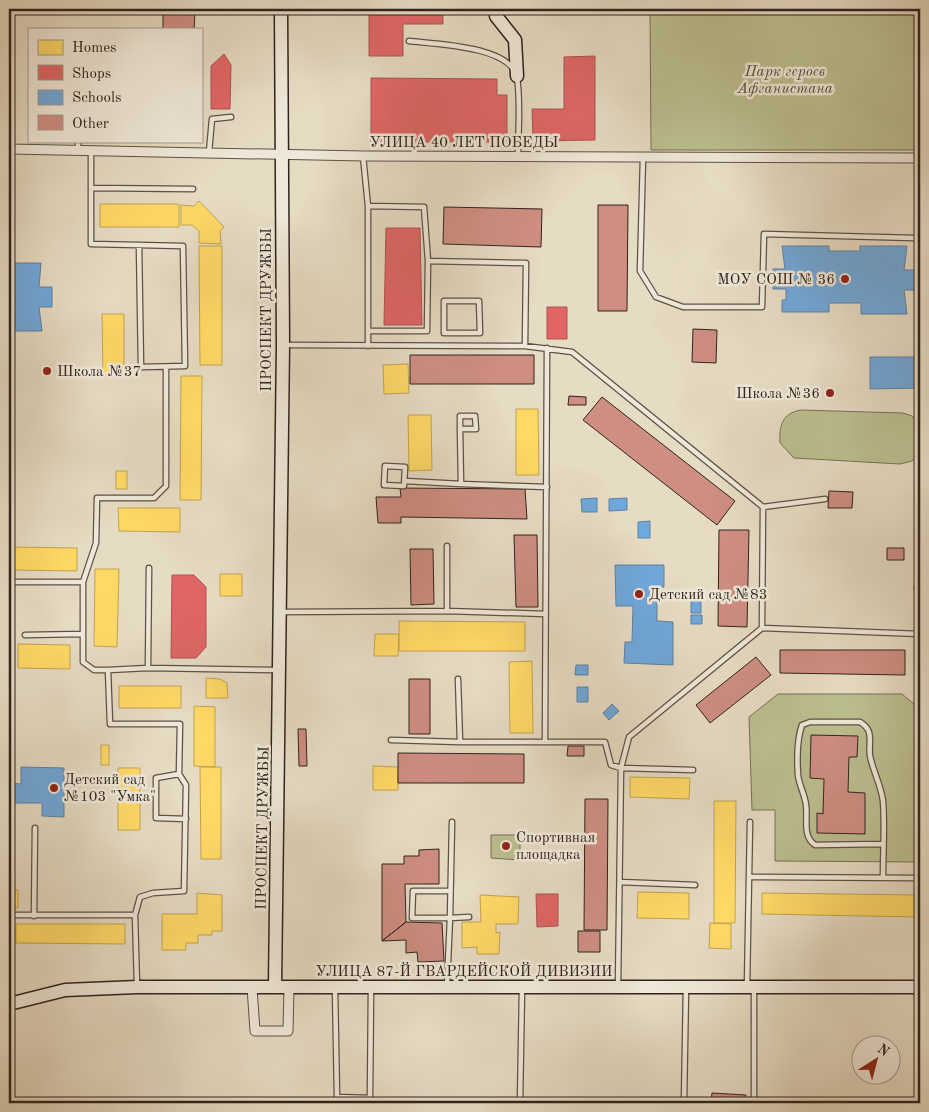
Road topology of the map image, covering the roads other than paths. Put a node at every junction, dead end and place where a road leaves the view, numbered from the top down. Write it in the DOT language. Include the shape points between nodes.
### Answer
graph roads {
  1 [pos="281,9"];
  2 [pos="496,9"];
  3 [pos="409,41"];
  4 [pos="517,76"];
  5 [pos="230,117"];
  6 [pos="78,146"];
  7 [pos="9,149"];
  8 [pos="91,151"];
  9 [pos="209,154"];
  10 [pos="282,155"];
  11 [pos="363,156"];
  12 [pos="518,156"];
  13 [pos="643,156"];
  14 [pos="920,158"];
  15 [pos="90,188"];
  16 [pos="193,189"];
  17 [pos="368,206"];
  18 [pos="139,245"];
  19 [pos="920,252"];
  20 [pos="428,261"];
  21 [pos="368,331"];
  22 [pos="450,333"];
  23 [pos="283,345"];
  24 [pos="368,346"];
  25 [pos="449,346"];
  26 [pos="525,346"];
  27 [pos="547,348"];
  28 [pos="166,367"];
  29 [pos="460,429"];
  30 [pos="405,482"];
  31 [pos="462,484"];
  32 [pos="547,487"];
  33 [pos="826,499"];
  34 [pos="763,507"];
  35 [pos="447,546"];
  36 [pos="920,555"];
  37 [pos="149,568"];
  38 [pos="9,582"];
  39 [pos="83,582"];
  40 [pos="917,589"];
  41 [pos="446,611"];
  42 [pos="280,612"];
  43 [pos="546,614"];
  44 [pos="762,628"];
  45 [pos="25,634"];
  46 [pos="83,634"];
  47 [pos="920,634"];
  48 [pos="148,668"];
  49 [pos="108,670"];
  50 [pos="279,670"];
  51 [pos="458,679"];
  52 [pos="391,740"];
  53 [pos="460,742"];
  54 [pos="545,742"];
  55 [pos="620,768"];
  56 [pos="693,770"];
  57 [pos="179,774"];
  58 [pos="186,818"];
  59 [pos="452,822"];
  60 [pos="750,822"];
  61 [pos="35,828"];
  62 [pos="883,844"];
  63 [pos="749,877"];
  64 [pos="883,878"];
  65 [pos="914,878"];
  66 [pos="620,882"];
  67 [pos="695,885"];
  68 [pos="450,891"];
  69 [pos="9,915"];
  70 [pos="135,915"];
  71 [pos="34,916"];
  72 [pos="450,918"];
  73 [pos="469,918"];
  74 [pos="252,986"];
  75 [pos="137,987"];
  76 [pos="275,987"];
  77 [pos="289,987"];
  78 [pos="686,987"];
  79 [pos="751,987"];
  80 [pos="920,987"];
  81 [pos="335,988"];
  82 [pos="371,988"];
  83 [pos="447,988"];
  84 [pos="522,988"];
  85 [pos="618,988"];
  86 [pos="9,1004"];
  87 [pos="337,1097"];
  88 [pos="370,1101"];
  89 [pos="337,1103"];
  90 [pos="520,1103"];
  91 [pos="684,1103"];
  92 [pos="754,1103"];
  1 -- 10 [label="street, ПРОСПЕКТ ДРУЖБЫ"];
  2 -- 4 [label="street" via="496,16 515,40"];
  3 -- 4 [label="lane" via="481,49 504,60"];
  4 -- 12 [label="lane"];
  5 -- 9 [label="lane" via="212,119"];
  6 -- 7 [label="street, УЛИЦА 40 ЛЕТ ПОБЕДЫ"];
  6 -- 8 [label="street, УЛИЦА 40 ЛЕТ ПОБЕДЫ"];
  8 -- 9 [label="street, УЛИЦА 40 ЛЕТ ПОБЕДЫ"];
  8 -- 15 [label="lane"];
  9 -- 10 [label="street, УЛИЦА 40 ЛЕТ ПОБЕДЫ"];
  10 -- 11 [label="street, УЛИЦА 40 ЛЕТ ПОБЕДЫ"];
  10 -- 23 [label="street, ПРОСПЕКТ ДРУЖБЫ"];
  11 -- 12 [label="street, УЛИЦА 40 ЛЕТ ПОБЕДЫ"];
  11 -- 17 [label="lane"];
  12 -- 13 [label="street, УЛИЦА 40 ЛЕТ ПОБЕДЫ"];
  13 -- 14 [label="street, УЛИЦА 40 ЛЕТ ПОБЕДЫ"];
  13 -- 19 [label="lane" via="640,272 656,296 682,307 762,307 764,234 914,238"];
  15 -- 16 [label="lane"];
  15 -- 18 [label="lane" via="91,244"];
  17 -- 20 [label="lane" via="424,207"];
  17 -- 21 [label="lane"];
  18 -- 28 [label="lane" via="141,367"];
  18 -- 28 [label="lane" via="183,246 185,366"];
  20 -- 21 [label="lane" via="427,331"];
  20 -- 26 [label="lane" via="526,263"];
  21 -- 24 [label="lane"];
  22 -- 22 [label="lane" via="444,333 444,301 479,300 480,333"];
  22 -- 25 [label="lane"];
  23 -- 24 [label="lane"];
  23 -- 42 [label="street, ПРОСПЕКТ ДРУЖБЫ"];
  24 -- 25 [label="lane"];
  25 -- 26 [label="lane"];
  26 -- 27 [label="lane"];
  27 -- 32 [label="lane"];
  27 -- 34 [label="lane" via="572,352"];
  28 -- 39 [label="lane" via="166,486 154,498 96,498 96,543"];
  29 -- 29 [label="lane" via="460,416 476,416 476,429"];
  29 -- 31 [label="lane"];
  30 -- 30 [label="lane" via="404,486 384,485 385,466 405,467"];
  30 -- 31 [label="lane"];
  31 -- 32 [label="lane"];
  32 -- 43 [label="lane"];
  33 -- 34 [label="lane"];
  34 -- 44 [label="lane"];
  35 -- 41 [label="lane"];
  36 -- 40 [label="lane"];
  37 -- 48 [label="lane"];
  38 -- 39 [label="lane"];
  39 -- 46 [label="lane"];
  41 -- 42 [label="lane"];
  41 -- 43 [label="lane"];
  42 -- 50 [label="street, ПРОСПЕКТ ДРУЖБЫ"];
  43 -- 54 [label="lane"];
  44 -- 47 [label="lane"];
  44 -- 55 [label="lane" via="629,737"];
  45 -- 46 [label="lane"];
  46 -- 49 [label="lane" via="83,662 94,670"];
  48 -- 49 [label="lane"];
  48 -- 50 [label="lane"];
  49 -- 57 [label="lane" via="110,724 180,724"];
  50 -- 76 [label="street, ПРОСПЕКТ ДРУЖБЫ"];
  51 -- 53 [label="lane"];
  52 -- 53 [label="lane"];
  53 -- 54 [label="lane"];
  54 -- 55 [label="lane" via="605,742 611,765"];
  55 -- 56 [label="lane"];
  55 -- 66 [label="lane"];
  57 -- 58 [label="lane" via="186,785"];
  57 -- 58 [label="lane" via="156,778 156,818"];
  58 -- 70 [label="lane" via="184,891 140,897"];
  59 -- 68 [label="lane"];
  60 -- 63 [label="lane"];
  61 -- 71 [label="lane"];
  62 -- 62 [label="lane" via="883,800 870,755 867,726 860,722 810,722 802,725 798,776 806,806 809,841 815,845"];
  62 -- 64 [label="lane"];
  63 -- 64 [label="lane"];
  63 -- 79 [label="lane"];
  64 -- 65 [label="lane"];
  66 -- 67 [label="lane"];
  66 -- 85 [label="lane"];
  68 -- 72 [label="lane"];
  68 -- 72 [label="lane" via="412,891 412,918"];
  69 -- 71 [label="lane"];
  70 -- 71 [label="lane"];
  70 -- 75 [label="lane"];
  72 -- 73 [label="lane"];
  72 -- 83 [label="lane"];
  74 -- 75 [label="street, УЛИЦА 87-Й ГВАРДЕЙСКОЙ ДИВИЗИИ"];
  74 -- 76 [label="street, УЛИЦА 87-Й ГВАРДЕЙСКОЙ ДИВИЗИИ"];
  74 -- 77 [label="street" via="255,1031 288,1031"];
  75 -- 86 [label="street, УЛИЦА 87-Й ГВАРДЕЙСКОЙ ДИВИЗИИ" via="65,990"];
  76 -- 77 [label="street, УЛИЦА 87-Й ГВАРДЕЙСКОЙ ДИВИЗИИ"];
  77 -- 81 [label="street, УЛИЦА 87-Й ГВАРДЕЙСКОЙ ДИВИЗИИ"];
  78 -- 79 [label="street, УЛИЦА 87-Й ГВАРДЕЙСКОЙ ДИВИЗИИ"];
  78 -- 85 [label="street, УЛИЦА 87-Й ГВАРДЕЙСКОЙ ДИВИЗИИ"];
  78 -- 91 [label="lane"];
  79 -- 80 [label="street, УЛИЦА 87-Й ГВАРДЕЙСКОЙ ДИВИЗИИ"];
  79 -- 92 [label="lane"];
  81 -- 82 [label="street, УЛИЦА 87-Й ГВАРДЕЙСКОЙ ДИВИЗИИ"];
  81 -- 87 [label="lane"];
  82 -- 83 [label="street, УЛИЦА 87-Й ГВАРДЕЙСКОЙ ДИВИЗИИ"];
  82 -- 88 [label="lane"];
  83 -- 84 [label="street, УЛИЦА 87-Й ГВАРДЕЙСКОЙ ДИВИЗИИ"];
  84 -- 85 [label="street, УЛИЦА 87-Й ГВАРДЕЙСКОЙ ДИВИЗИИ"];
  84 -- 90 [label="lane"];
  87 -- 88 [label="lane"];
  87 -- 89 [label="lane"];
}
